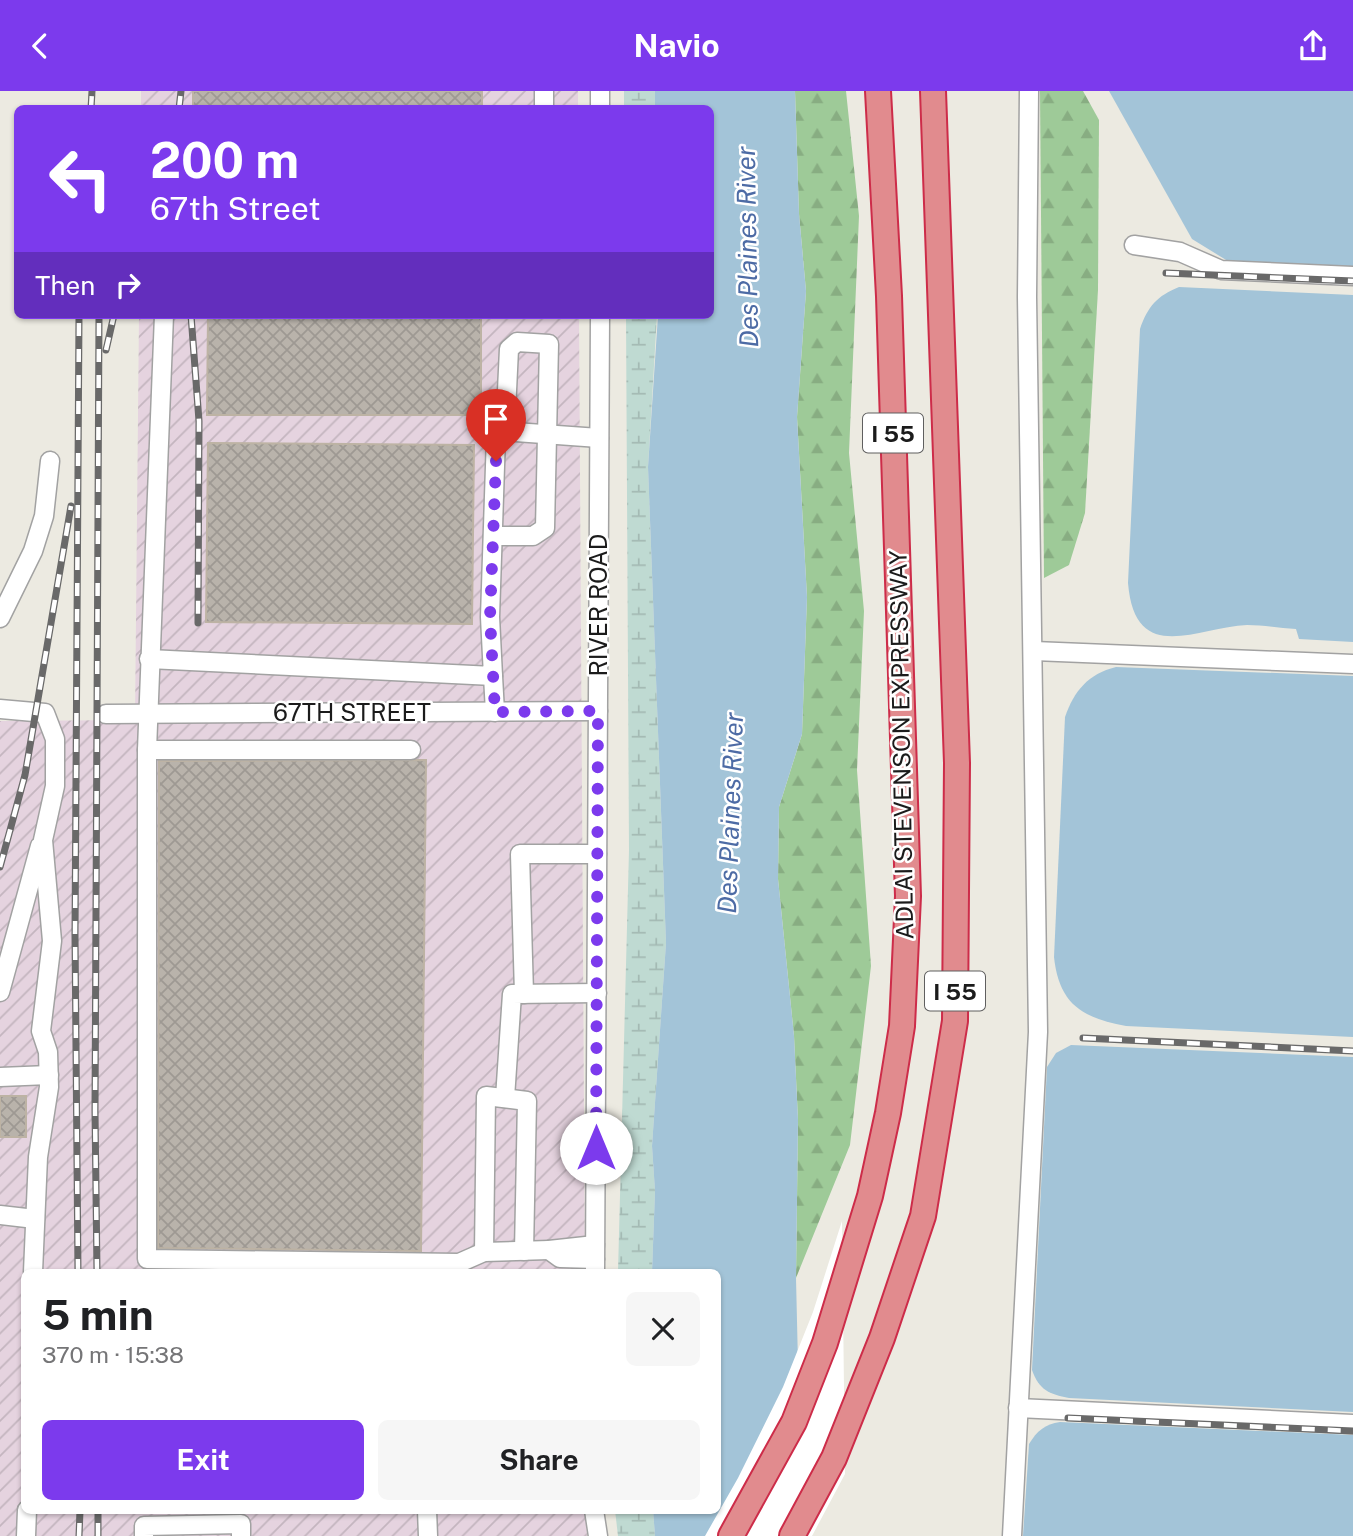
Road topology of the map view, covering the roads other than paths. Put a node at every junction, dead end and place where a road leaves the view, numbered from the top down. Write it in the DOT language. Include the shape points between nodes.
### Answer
graph roads {
  1 [pos="878,91"];
  2 [pos="933,91"];
  3 [pos="1029,91"];
  4 [pos="1134,245"];
  5 [pos="1353,276"];
  6 [pos="164,319"];
  7 [pos="600,319"];
  8 [pos="505,432"];
  9 [pos="549,435"];
  10 [pos="600,438"];
  11 [pos="50,461"];
  12 [pos="494,536"];
  13 [pos="0,618"];
  14 [pos="1034,651"];
  15 [pos="149,659"];
  16 [pos="1353,664"];
  17 [pos="494,676"];
  18 [pos="0,709"];
  19 [pos="598,711"];
  20 [pos="495,712"];
  21 [pos="147,713"];
  22 [pos="106,714"];
  23 [pos="147,750"];
  24 [pos="411,750"];
  25 [pos="43,840"];
  26 [pos="597,854"];
  27 [pos="0,992"];
  28 [pos="597,993"];
  29 [pos="524,994"];
  30 [pos="49,1075"];
  31 [pos="0,1077"];
  32 [pos="505,1098"];
  33 [pos="0,1215"];
  34 [pos="36,1219"];
  35 [pos="524,1251"];
  36 [pos="484,1252"];
  37 [pos="595,1259"];
  38 [pos="33,1269"];
  39 [pos="1018,1408"];
  40 [pos="1353,1424"];
  41 [pos="27,1514"];
  42 [pos="428,1514"];
  43 [pos="595,1514"];
  44 [pos="26,1536"];
  45 [pos="144,1536"];
  46 [pos="241,1536"];
  47 [pos="428,1536"];
  48 [pos="598,1536"];
  49 [pos="731,1536"];
  50 [pos="792,1536"];
  51 [pos="1012,1536"];
  1 -- 49 [label="highway, ADLAI STEVENSON EXPRESSWAY / I 55" via="908,896 902,1026 870,1196 825,1343 794,1423"];
  2 -- 50 [label="highway, I 55" via="957,790 955,1021 923,1216 882,1338 834,1458"];
  3 -- 14 [label="street" via="1027,297"];
  4 -- 5 [label="street" via="1180,252 1221,270"];
  6 -- 15 [label="street"];
  7 -- 10 [label="street, RIVER ROAD"];
  8 -- 9 [label="street"];
  8 -- 9 [label="street" via="509,349 517,342 542,341 550,349"];
  8 -- 12 [label="street" via="496,436"];
  9 -- 10 [label="street"];
  9 -- 12 [label="street" via="545,529 533,536"];
  10 -- 19 [label="street, RIVER ROAD"];
  11 -- 13 [label="street" via="44,516 33,551"];
  12 -- 17 [label="street" via="490,617"];
  14 -- 16 [label="street"];
  14 -- 39 [label="street" via="1038,1032"];
  15 -- 17 [label="street"];
  15 -- 21 [label="street"];
  17 -- 20 [label="street"];
  18 -- 25 [label="street" via="45,713 55,739 55,786"];
  19 -- 20 [label="street, 67TH STREET"];
  19 -- 26 [label="street, RIVER ROAD"];
  20 -- 21 [label="street, 67TH STREET"];
  21 -- 22 [label="street, 67TH STREET"];
  21 -- 23 [label="street"];
  23 -- 24 [label="street"];
  23 -- 36 [label="street" via="147,1259 459,1263"];
  25 -- 27 [label="street"];
  25 -- 30 [label="street" via="52,941 41,1031"];
  26 -- 28 [label="street, RIVER ROAD"];
  26 -- 29 [label="street" via="520,853"];
  28 -- 29 [label="street"];
  28 -- 37 [label="street, RIVER ROAD"];
  29 -- 32 [label="street" via="512,994"];
  30 -- 31 [label="street"];
  30 -- 34 [label="street" via="38,1157"];
  32 -- 35 [label="street" via="527,1101"];
  32 -- 36 [label="street" via="486,1096"];
  33 -- 34 [label="street"];
  34 -- 38 [label="street"];
  35 -- 36 [label="street"];
  35 -- 37 [label="street" via="549,1250"];
  39 -- 40 [label="street"];
  39 -- 51 [label="street"];
  41 -- 44 [label="street"];
  42 -- 47 [label="street"];
  43 -- 48 [label="street"];
  45 -- 46 [label="street" via="144,1526 241,1524"];
}
